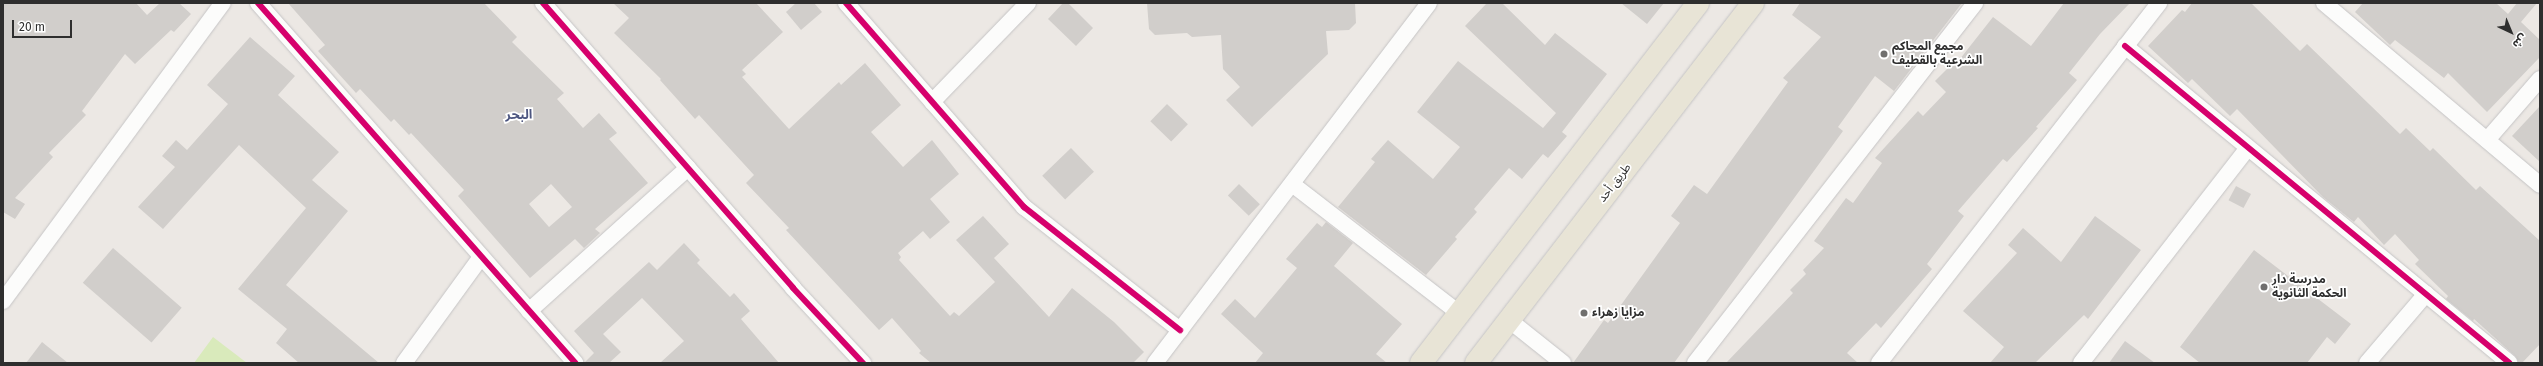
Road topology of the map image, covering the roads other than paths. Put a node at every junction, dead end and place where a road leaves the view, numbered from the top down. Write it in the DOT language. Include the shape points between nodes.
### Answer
graph roads {
  1 [pos="223,3"];
  2 [pos="258,3"];
  3 [pos="543,3"];
  4 [pos="846,3"];
  5 [pos="1028,3"];
  6 [pos="1429,3"];
  7 [pos="1698,3"];
  8 [pos="1753,3"];
  9 [pos="1975,3"];
  10 [pos="2159,3"];
  11 [pos="2324,3"];
  12 [pos="2125,46"];
  13 [pos="2540,79"];
  14 [pos="932,102"];
  15 [pos="2487,140"];
  16 [pos="2248,148"];
  17 [pos="688,168"];
  18 [pos="1292,184"];
  19 [pos="2540,185"];
  20 [pos="481,257"];
  21 [pos="2426,294"];
  22 [pos="3,301"];
  23 [pos="529,311"];
  24 [pos="1460,312"];
  25 [pos="1509,320"];
  26 [pos="1180,330"];
  27 [pos="404,363"];
  28 [pos="575,363"];
  29 [pos="863,363"];
  30 [pos="1155,363"];
  31 [pos="1421,363"];
  32 [pos="1476,363"];
  33 [pos="1563,363"];
  34 [pos="1695,363"];
  35 [pos="1879,363"];
  36 [pos="2081,363"];
  37 [pos="2367,363"];
  38 [pos="2509,363"];
  1 -- 22 [label="street"];
  2 -- 20 [label="street"];
  3 -- 17 [label="street"];
  4 -- 14 [label="street"];
  5 -- 14 [label="street"];
  6 -- 18 [label="street"];
  7 -- 24 [label="main road"];
  8 -- 25 [label="main road, طريق أحد"];
  9 -- 34 [label="street"];
  10 -- 12 [label="street"];
  11 -- 15 [label="street"];
  12 -- 16 [label="street"];
  12 -- 35 [label="street"];
  13 -- 15 [label="street"];
  14 -- 26 [label="street" via="1024,207"];
  15 -- 19 [label="street"];
  16 -- 21 [label="street"];
  16 -- 36 [label="street"];
  17 -- 23 [label="street"];
  17 -- 29 [label="street" via="793,288"];
  18 -- 24 [label="street"];
  18 -- 26 [label="street"];
  20 -- 23 [label="street"];
  20 -- 27 [label="street"];
  21 -- 37 [label="street"];
  21 -- 38 [label="street"];
  23 -- 28 [label="street"];
  24 -- 31 [label="main road"];
  25 -- 32 [label="main road, طريق أحد"];
  25 -- 33 [label="street"];
  26 -- 30 [label="street"];
}
